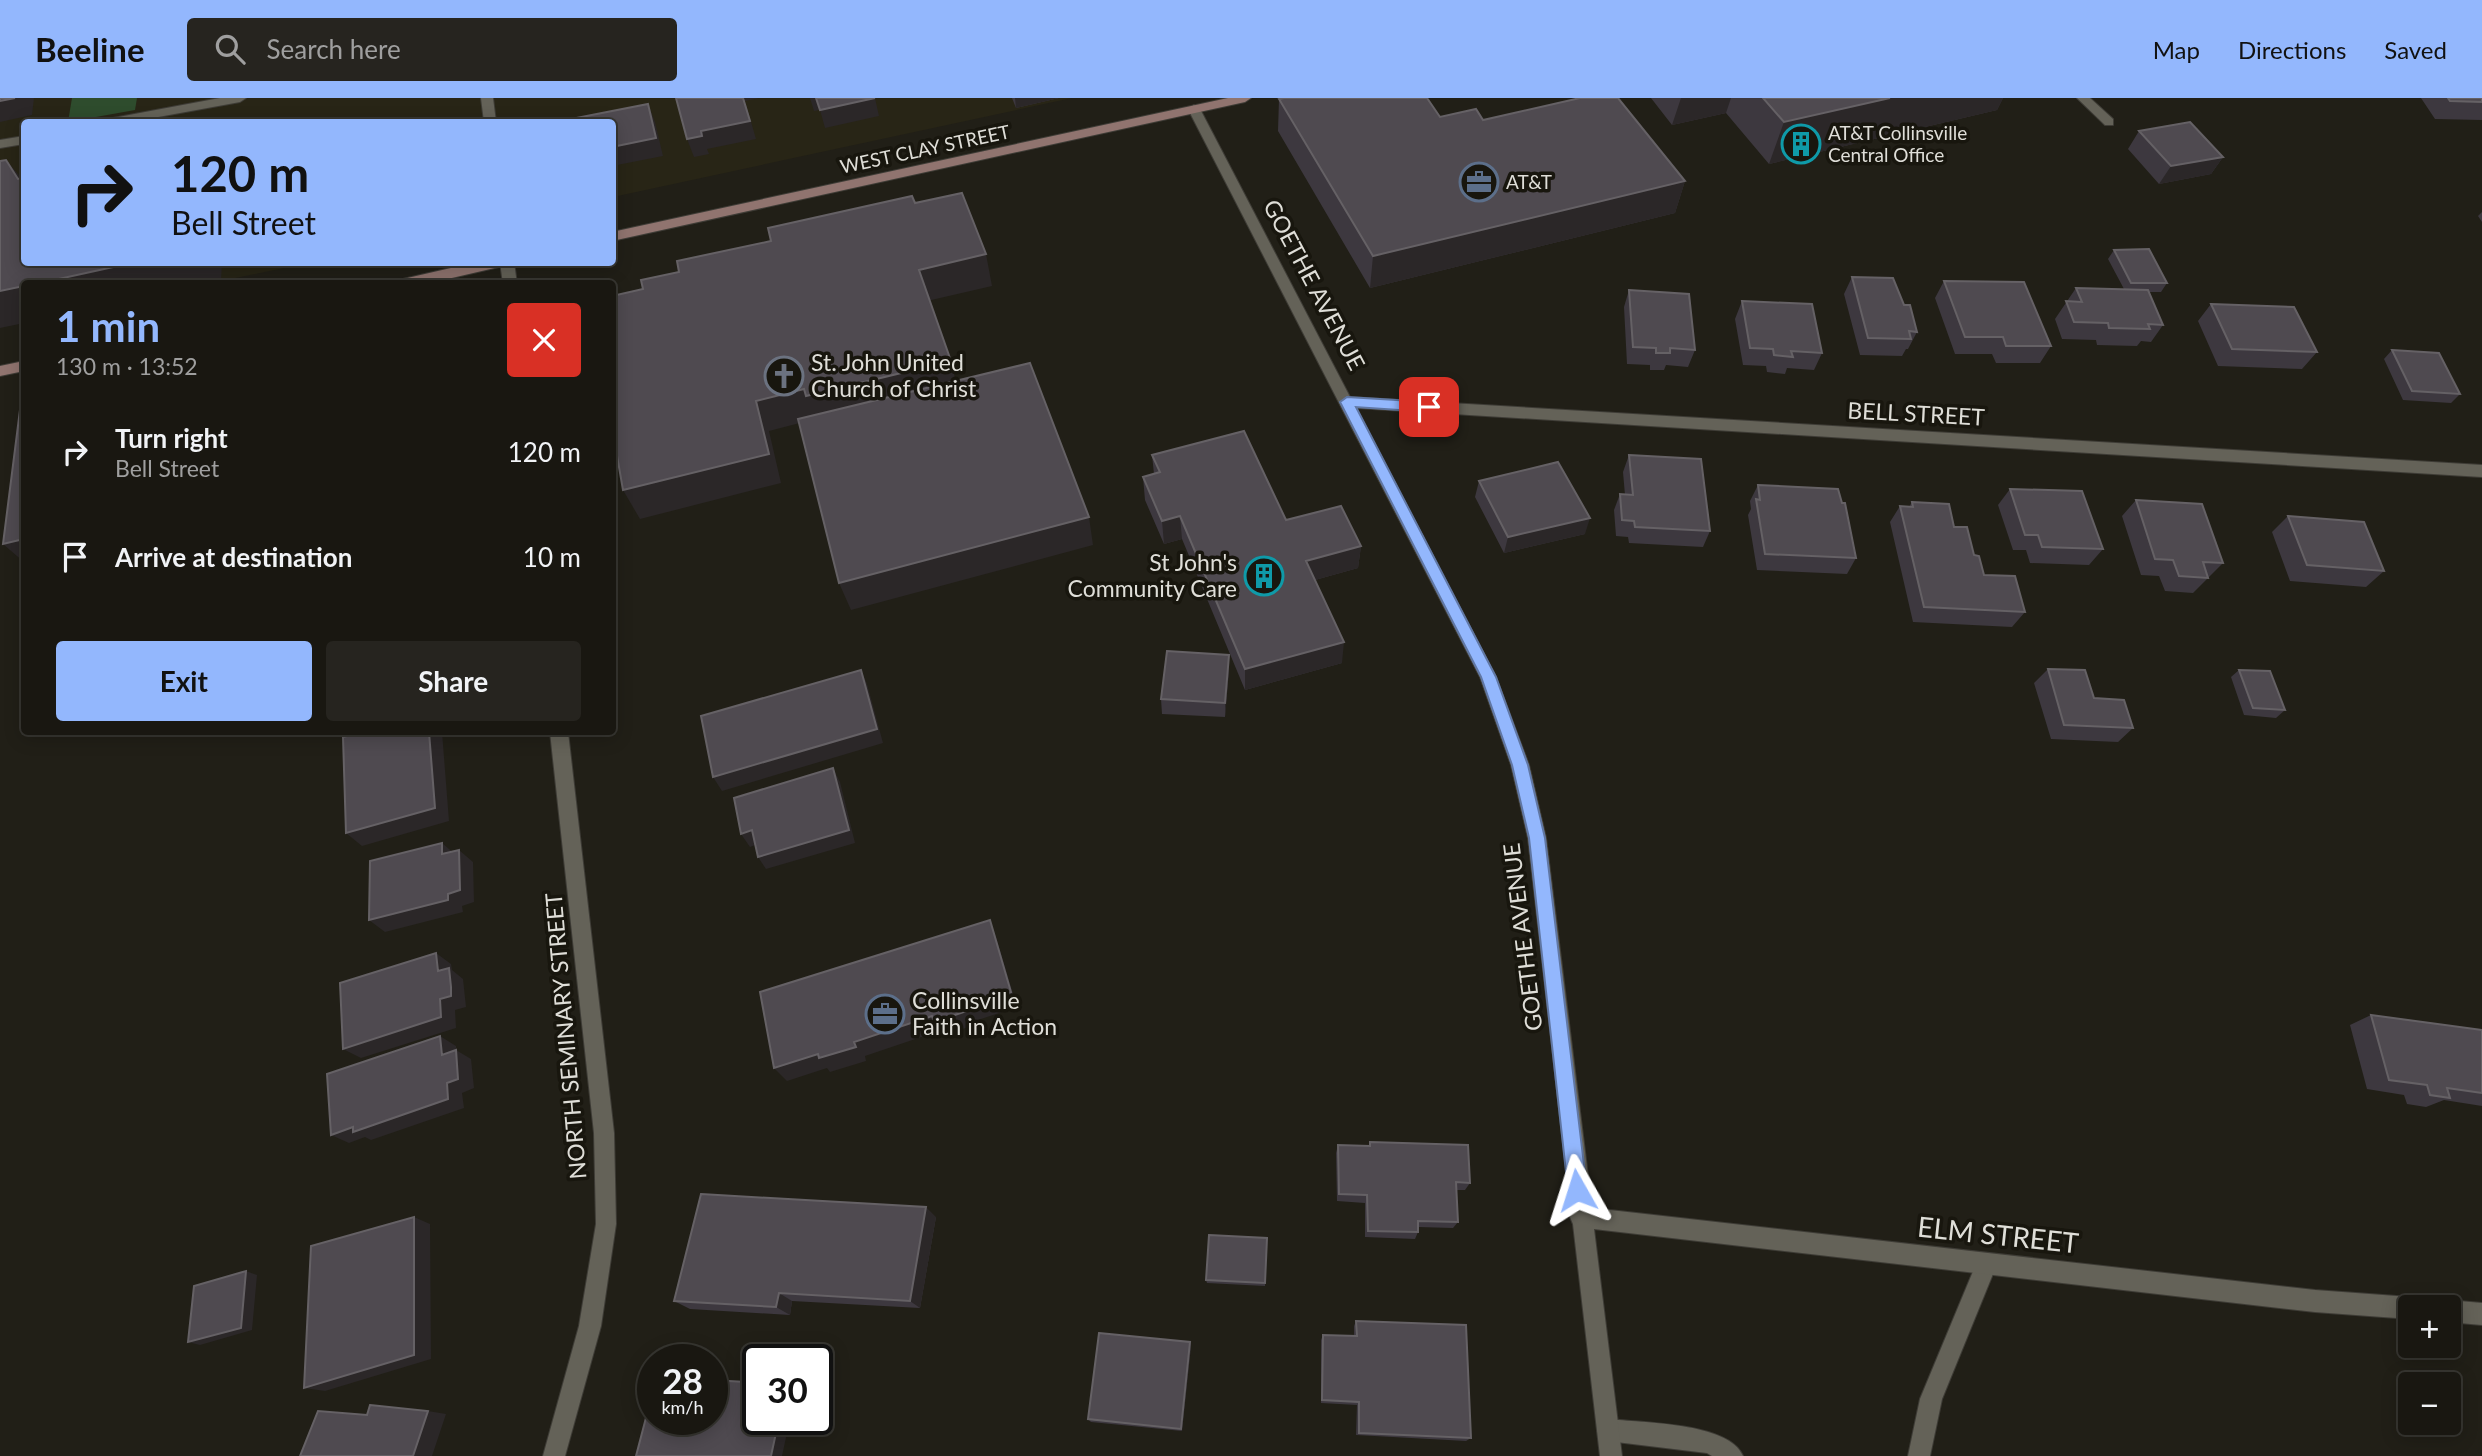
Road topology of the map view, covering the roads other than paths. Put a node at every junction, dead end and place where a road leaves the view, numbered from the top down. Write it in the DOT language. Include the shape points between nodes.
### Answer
graph roads {
  1 [pos="240,98"];
  2 [pos="487,98"];
  3 [pos="1245,98"];
  4 [pos="2083,98"];
  5 [pos="1194,109"];
  6 [pos="129,119"];
  7 [pos="490,119"];
  8 [pos="2109,122"];
  9 [pos="21,140"];
  10 [pos="0,144"];
  11 [pos="616,236"];
  12 [pos="482,266"];
  13 [pos="420,280"];
  14 [pos="21,367"];
  15 [pos="0,372"];
  16 [pos="1347,402"];
  17 [pos="2482,471"];
  18 [pos="559,735"];
  19 [pos="1580,1217"];
  20 [pos="1986,1264"];
  21 [pos="2398,1307"];
  22 [pos="2461,1312"];
  23 [pos="2482,1314"];
  24 [pos="1608,1430"];
  25 [pos="554,1456"];
  26 [pos="1611,1456"];
  27 [pos="1732,1456"];
  28 [pos="1919,1456"];
  1 -- 6 [label="street"];
  2 -- 7 [label="street"];
  3 -- 5 [label="main road, WEST CLAY STREET"];
  4 -- 8 [label="street"];
  5 -- 11 [label="main road, WEST CLAY STREET"];
  5 -- 16 [label="street, GOETHE AVENUE"];
  9 -- 10 [label="street"];
  12 -- 13 [label="main road"];
  14 -- 15 [label="main road"];
  16 -- 17 [label="street, BELL STREET"];
  16 -- 19 [label="street, GOETHE AVENUE" via="1488,677 1520,765 1537,838"];
  18 -- 25 [label="street, NORTH SEMINARY STREET" via="603,1123 606,1224 590,1326"];
  19 -- 20 [label="street, ELM STREET"];
  19 -- 24 [label="street, GOETHE AVENUE"];
  20 -- 21 [label="street, ELM STREET"];
  20 -- 28 [label="street" via="1931,1399"];
  22 -- 23 [label="street"];
  24 -- 26 [label="street, GOETHE AVENUE"];
  24 -- 27 [label="street" via="1710,1443"];
}
